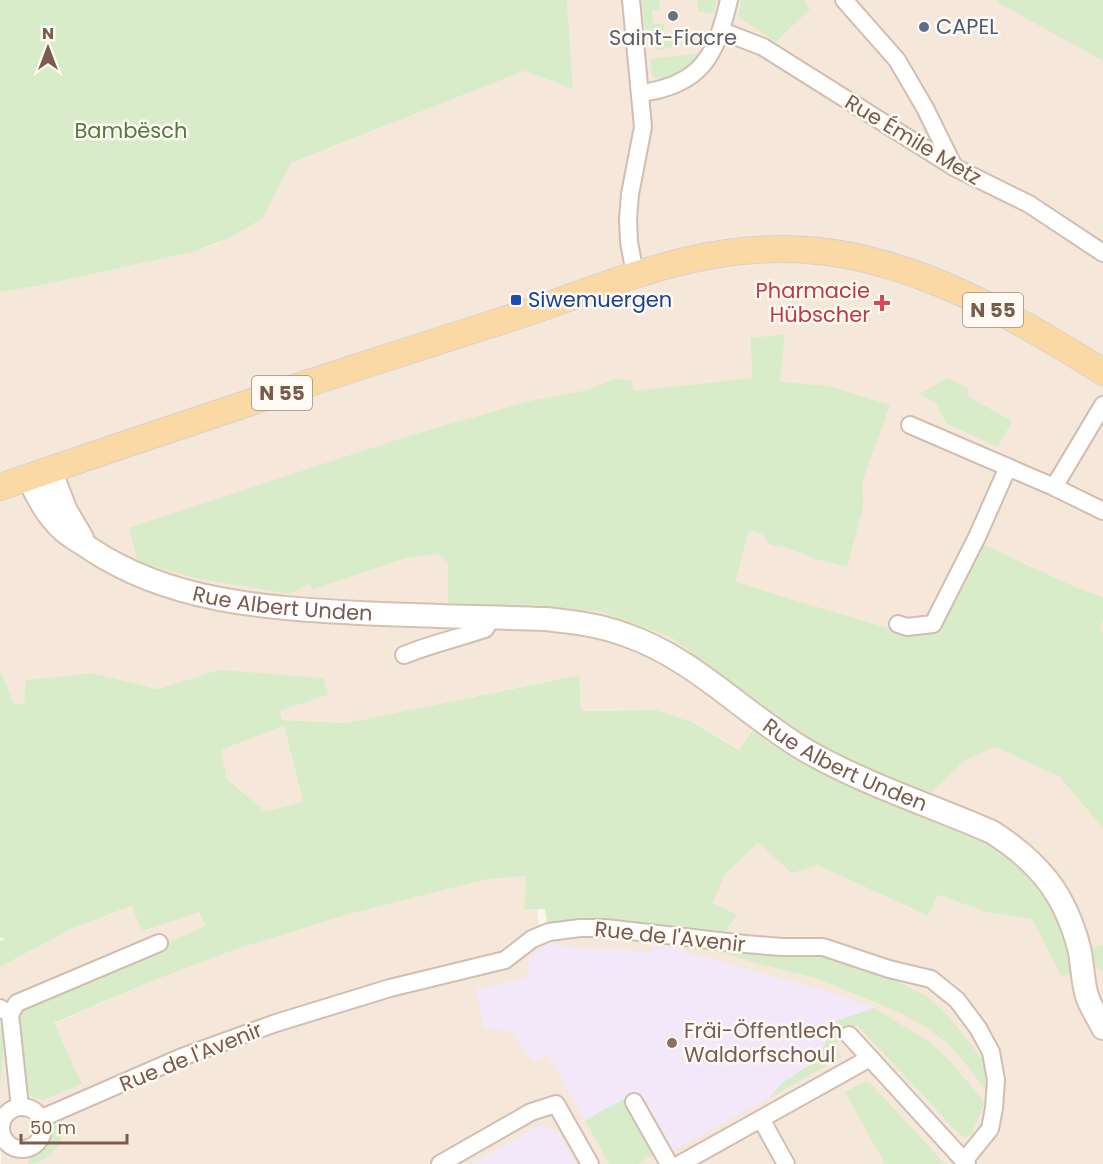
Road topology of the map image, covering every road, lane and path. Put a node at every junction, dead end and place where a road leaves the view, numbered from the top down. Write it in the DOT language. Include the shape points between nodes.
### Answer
graph roads {
  1 [pos="631,0"];
  2 [pos="729,0"];
  3 [pos="844,0"];
  4 [pos="722,31"];
  5 [pos="641,93"];
  6 [pos="954,167"];
  7 [pos="1103,252"];
  8 [pos="636,274"];
  9 [pos="1103,372"];
  10 [pos="1103,405"];
  11 [pos="910,425"];
  12 [pos="1008,467"];
  13 [pos="39,473"];
  14 [pos="0,487"];
  15 [pos="1054,487"];
  16 [pos="1103,511"];
  17 [pos="488,617"];
  18 [pos="898,624"];
  19 [pos="404,654"];
  20 [pos="159,943"];
  21 [pos="5,1011"];
  22 [pos="1103,1028"];
  23 [pos="849,1035"];
  24 [pos="870,1058"];
  25 [pos="634,1102"];
  26 [pos="20,1107"];
  27 [pos="2,1118"];
  28 [pos="42,1118"];
  29 [pos="761,1119"];
  30 [pos="18,1157"];
  31 [pos="966,1162"];
  32 [pos="440,1164"];
  33 [pos="590,1164"];
  34 [pos="669,1164"];
  35 [pos="680,1164"];
  36 [pos="786,1164"];
  1 -- 5 [label="street"];
  2 -- 4 [label="street"];
  3 -- 6 [label="street" via="897,60"];
  4 -- 5 [label="street" via="704,65 682,82"];
  4 -- 6 [label="street, Rue Émile Metz" via="763,47"];
  5 -- 8 [label="street" via="643,127 628,219"];
  6 -- 7 [label="street, Rue Émile Metz" via="1029,204"];
  8 -- 9 [label="main road, N 55" via="744,250 810,250 850,256 942,284 1027,326"];
  8 -- 13 [label="main road, N 55"];
  10 -- 15 [label="street"];
  11 -- 12 [label="street"];
  12 -- 15 [label="street"];
  12 -- 18 [label="street" via="933,624"];
  13 -- 14 [label="main road, N 55"];
  13 -- 17 [label="main road, Rue Albert Unden" via="39,500 63,531 108,561 160,584 214,599 298,610"];
  15 -- 16 [label="street"];
  17 -- 19 [label="street" via="485,629"];
  17 -- 22 [label="main road, Rue Albert Unden" via="546,619 626,634 692,669 805,750 992,832 1012,845 1049,881 1062,901 1079,950 1088,998"];
  20 -- 21 [label="street"];
  21 -- 26 [label="street"];
  23 -- 24 [label="street"];
  24 -- 29 [label="street"];
  24 -- 31 [label="street"];
  25 -- 34 [label="street"];
  26 -- 27 [label="street"];
  26 -- 28 [label="street" via="32,1109"];
  27 -- 30 [label="street" via="2,1134"];
  28 -- 30 [label="street" via="40,1140"];
  28 -- 31 [label="street, Rue de l'Avenir" via="182,1057 276,1023 390,988 505,960 532,939 549,932 605,928 745,944 823,947 931,979 957,1000 991,1052 996,1080 990,1128"];
  29 -- 35 [label="street"];
  29 -- 36 [label="street"];
  32 -- 33 [label="street" via="531,1112 556,1104"];
}
